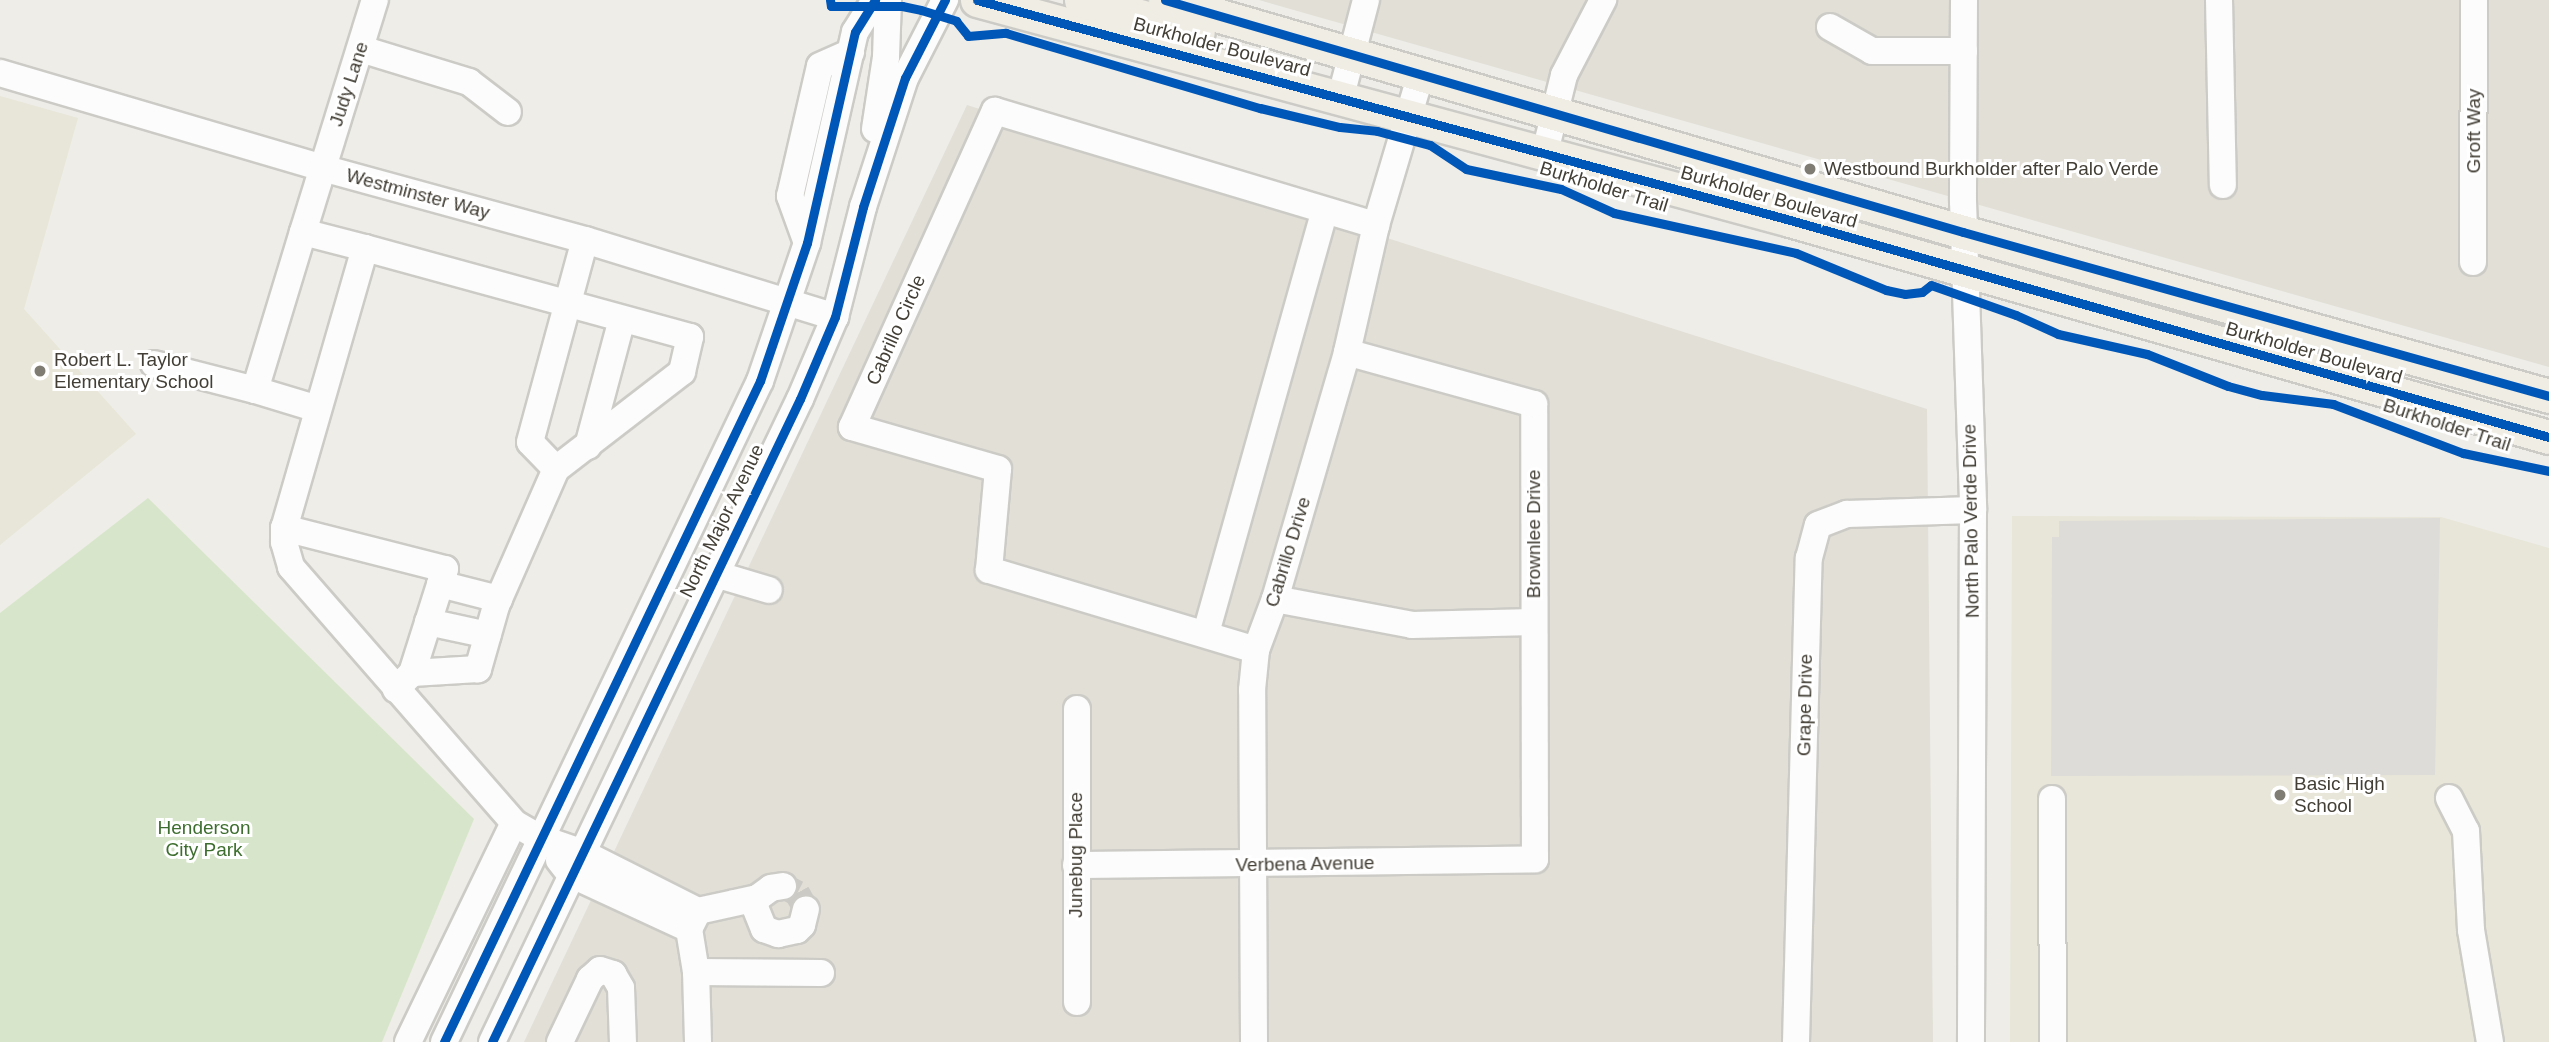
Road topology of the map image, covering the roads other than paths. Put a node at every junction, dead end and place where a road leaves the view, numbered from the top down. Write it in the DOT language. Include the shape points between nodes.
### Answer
graph roads {
  1 [pos="375,0"];
  2 [pos="850,0"];
  3 [pos="875,0"];
  4 [pos="888,0"];
  5 [pos="945,0"];
  6 [pos="976,0"];
  7 [pos="1081,0"];
  8 [pos="1165,0"];
  9 [pos="1366,0"];
  10 [pos="1603,0"];
  11 [pos="1964,0"];
  12 [pos="2219,0"];
  13 [pos="2474,0"];
  14 [pos="1830,27"];
  15 [pos="1276,34"];
  16 [pos="853,42"];
  17 [pos="361,49"];
  18 [pos="1964,51"];
  19 [pos="1353,55"];
  20 [pos="0,73"];
  21 [pos="1421,74"];
  22 [pos="1341,96"];
  23 [pos="508,112"];
  24 [pos="1555,112"];
  25 [pos="1411,116"];
  26 [pos="1545,152"];
  27 [pos="322,168"];
  28 [pos="2223,185"];
  29 [pos="863,207"];
  30 [pos="1325,211"];
  31 [pos="1376,225"];
  32 [pos="303,232"];
  33 [pos="1963,232"];
  34 [pos="585,240"];
  35 [pos="365,248"];
  36 [pos="2473,262"];
  37 [pos="1966,272"];
  38 [pos="789,302"];
  39 [pos="569,304"];
  40 [pos="835,317"];
  41 [pos="622,319"];
  42 [pos="1347,352"];
  43 [pos="154,363"];
  44 [pos="254,390"];
  45 [pos="2549,396"];
  46 [pos="318,409"];
  47 [pos="2549,437"];
  48 [pos="588,446"];
  49 [pos="556,469"];
  50 [pos="1973,510"];
  51 [pos="284,528"];
  52 [pos="715,574"];
  53 [pos="440,584"];
  54 [pos="769,590"];
  55 [pos="499,599"];
  56 [pos="1275,599"];
  57 [pos="428,622"];
  58 [pos="1534,622"];
  59 [pos="1206,633"];
  60 [pos="488,635"];
  61 [pos="1256,650"];
  62 [pos="404,681"];
  63 [pos="1077,709"];
  64 [pos="2449,798"];
  65 [pos="2052,799"];
  66 [pos="514,823"];
  67 [pos="540,838"];
  68 [pos="1535,859"];
  69 [pos="576,863"];
  70 [pos="1076,865"];
  71 [pos="1252,865"];
  72 [pos="783,886"];
  73 [pos="757,898"];
  74 [pos="806,909"];
  75 [pos="693,920"];
  76 [pos="787,934"];
  77 [pos="696,972"];
  78 [pos="789,973"];
  79 [pos="821,973"];
  80 [pos="1077,1002"];
  81 [pos="408,1042"];
  82 [pos="444,1042"];
  83 [pos="492,1042"];
  84 [pos="560,1042"];
  85 [pos="622,1042"];
  86 [pos="698,1042"];
  87 [pos="1254,1042"];
  88 [pos="1796,1042"];
  89 [pos="1971,1042"];
  90 [pos="2053,1042"];
  91 [pos="2490,1042"];
  1 -- 17 [label="street, Judy Lane"];
  2 -- 16 [label="street"];
  3 -- 16 [label="street, North Major Avenue"];
  4 -- 29 [label="street" via="886,57"];
  5 -- 29 [label="street, North Major Avenue" via="905,78"];
  6 -- 22 [label="main road, Burkholder Boulevard"];
  7 -- 15 [label="main road" via="1217,37"];
  8 -- 15 [label="main road, Burkholder Boulevard"];
  9 -- 19 [label="street"];
  10 -- 24 [label="street" via="1564,75"];
  11 -- 18 [label="street, North Palo Verde Drive"];
  12 -- 28 [label="street"];
  13 -- 36 [label="street, Groft Way"];
  14 -- 18 [label="street" via="1872,51"];
  15 -- 19 [label="main road, Burkholder Boulevard"];
  16 -- 38 [label="street, North Major Avenue"];
  17 -- 23 [label="street" via="469,82"];
  17 -- 27 [label="street, Judy Lane"];
  18 -- 33 [label="street, North Palo Verde Drive"];
  19 -- 21 [label="main road, Burkholder Boulevard"];
  19 -- 22 [label="street"];
  20 -- 27 [label="street, Westminster Way"];
  21 -- 24 [label="main road, Burkholder Boulevard"];
  21 -- 25 [label="street, Cabrillo Drive"];
  22 -- 25 [label="main road, Burkholder Boulevard"];
  24 -- 26 [label="street"];
  24 -- 33 [label="main road, Burkholder Boulevard"];
  25 -- 26 [label="main road, Burkholder Boulevard"];
  25 -- 31 [label="street, Cabrillo Drive"];
  26 -- 37 [label="main road, Burkholder Boulevard"];
  27 -- 32 [label="street, Judy Lane"];
  27 -- 34 [label="street, Westminster Way"];
  29 -- 40 [label="street, North Major Avenue"];
  30 -- 31 [label="street, Cabrillo Circle"];
  30 -- 59 [label="street"];
  30 -- 59 [label="street, Cabrillo Circle" via="995,111 852,427 998,469 989,570"];
  31 -- 42 [label="street, Cabrillo Drive"];
  32 -- 35 [label="street"];
  32 -- 44 [label="street, Judy Lane"];
  33 -- 37 [label="street, North Palo Verde Drive"];
  33 -- 45 [label="main road, Burkholder Boulevard"];
  34 -- 38 [label="street, Westminster Way"];
  34 -- 39 [label="street"];
  35 -- 39 [label="street"];
  35 -- 46 [label="street"];
  37 -- 47 [label="main road, Burkholder Boulevard"];
  37 -- 50 [label="street, North Palo Verde Drive"];
  38 -- 40 [label="street, Westminster Way"];
  38 -- 67 [label="street, North Major Avenue" via="760,381"];
  39 -- 41 [label="street"];
  39 -- 49 [label="street" via="530,442"];
  40 -- 52 [label="street, North Major Avenue"];
  41 -- 48 [label="street"];
  41 -- 48 [label="street" via="690,337 682,372"];
  42 -- 56 [label="street, Cabrillo Drive"];
  42 -- 58 [label="street, Brownlee Drive" via="1534,404"];
  43 -- 44 [label="street"];
  44 -- 46 [label="street"];
  46 -- 51 [label="street"];
  48 -- 49 [label="street"];
  49 -- 55 [label="street"];
  50 -- 88 [label="street, Grape Drive" via="1847,514 1818,525 1809,558"];
  50 -- 89 [label="street, North Palo Verde Drive"];
  51 -- 53 [label="street" via="445,569"];
  51 -- 62 [label="street" via="286,555 299,580"];
  52 -- 54 [label="street"];
  52 -- 69 [label="street, North Major Avenue"];
  53 -- 55 [label="street"];
  53 -- 57 [label="street"];
  55 -- 60 [label="street"];
  56 -- 58 [label="street" via="1412,625"];
  56 -- 61 [label="street, Cabrillo Drive"];
  57 -- 60 [label="street"];
  57 -- 62 [label="street"];
  58 -- 68 [label="street, Brownlee Drive"];
  59 -- 61 [label="street, Cabrillo Circle"];
  60 -- 62 [label="street" via="478,669"];
  61 -- 71 [label="street, Cabrillo Drive"];
  62 -- 66 [label="street"];
  63 -- 70 [label="street, Junebug Place"];
  64 -- 91 [label="street" via="2466,831 2471,930"];
  65 -- 90 [label="street"];
  66 -- 67 [label="street"];
  66 -- 81 [label="street"];
  67 -- 69 [label="street"];
  67 -- 82 [label="street, North Major Avenue"];
  68 -- 71 [label="street, Verbena Avenue"];
  69 -- 75 [label="street"];
  69 -- 83 [label="street, North Major Avenue"];
  70 -- 71 [label="street, Verbena Avenue"];
  70 -- 80 [label="street, Junebug Place"];
  71 -- 87 [label="street, Cabrillo Drive"];
  72 -- 73 [label="street"];
  73 -- 75 [label="street"];
  73 -- 76 [label="street" via="755,907 764,929"];
  74 -- 76 [label="street" via="802,925"];
  75 -- 77 [label="street"];
  76 -- 78 [label="street"];
  77 -- 78 [label="street"];
  77 -- 86 [label="street"];
  78 -- 79 [label="street"];
  84 -- 85 [label="street" via="590,979 600,970 613,974 621,988"];
}
